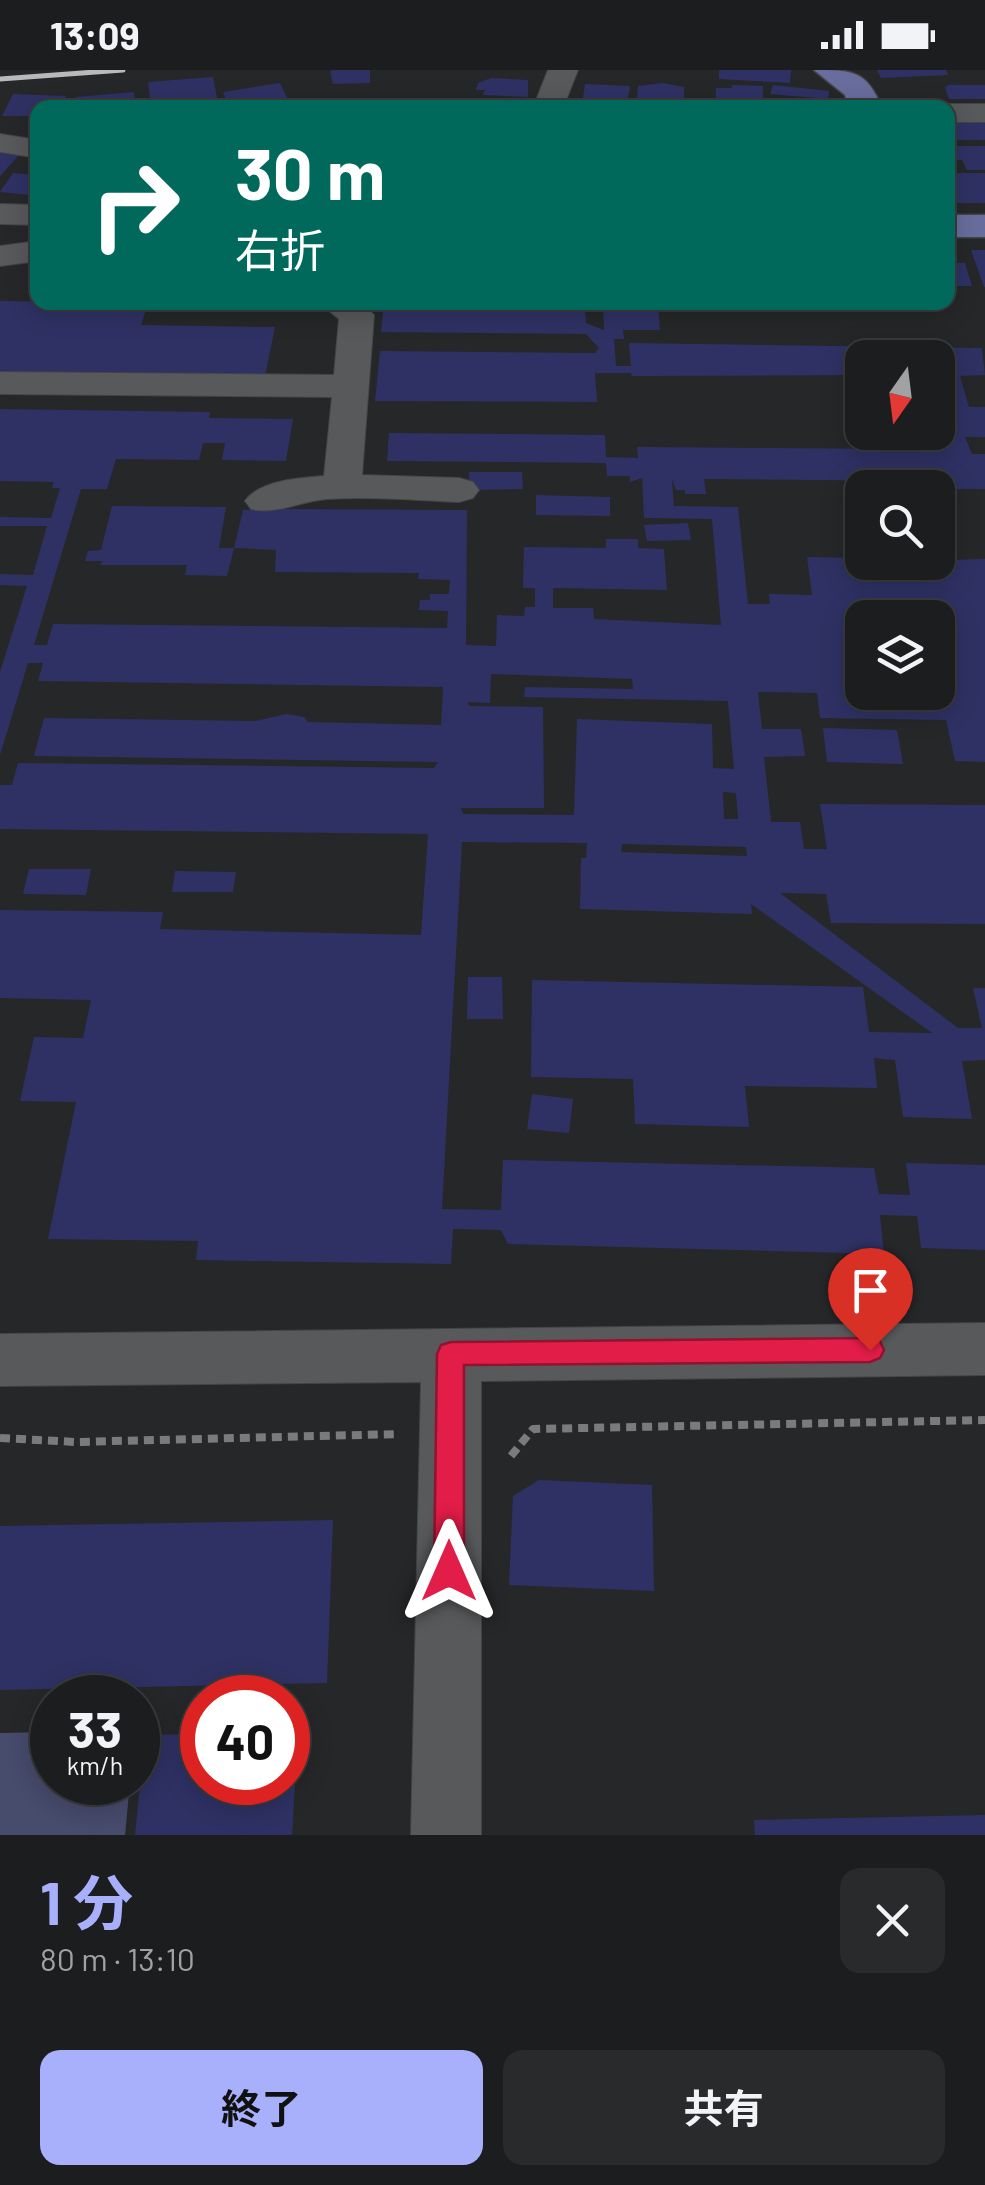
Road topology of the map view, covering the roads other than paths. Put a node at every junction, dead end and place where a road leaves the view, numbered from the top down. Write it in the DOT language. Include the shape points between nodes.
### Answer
graph roads {
  1 [pos="563,70"];
  2 [pos="840,72"];
  3 [pos="551,100"];
  4 [pos="862,100"];
  5 [pos="955,112"];
  6 [pos="985,113"];
  7 [pos="0,143"];
  8 [pos="30,148"];
  9 [pos="0,214"];
  10 [pos="30,215"];
  11 [pos="955,226"];
  12 [pos="985,226"];
  13 [pos="349,310"];
  14 [pos="0,383"];
  15 [pos="351,386"];
  16 [pos="342,488"];
  17 [pos="459,490"];
  18 [pos="265,501"];
  19 [pos="985,1349"];
  20 [pos="451,1354"];
  21 [pos="0,1360"];
  22 [pos="446,1835"];
  1 -- 3 [label="street"];
  2 -- 4 [label="main road"];
  5 -- 6 [label="street"];
  7 -- 8 [label="street"];
  9 -- 10 [label="street"];
  11 -- 12 [label="main road"];
  13 -- 15 [label="street" via="357,315"];
  14 -- 15 [label="street"];
  15 -- 16 [label="street"];
  16 -- 17 [label="street"];
  16 -- 18 [label="street" via="280,492"];
  19 -- 20 [label="street"];
  20 -- 21 [label="street"];
  20 -- 22 [label="street"];
}
